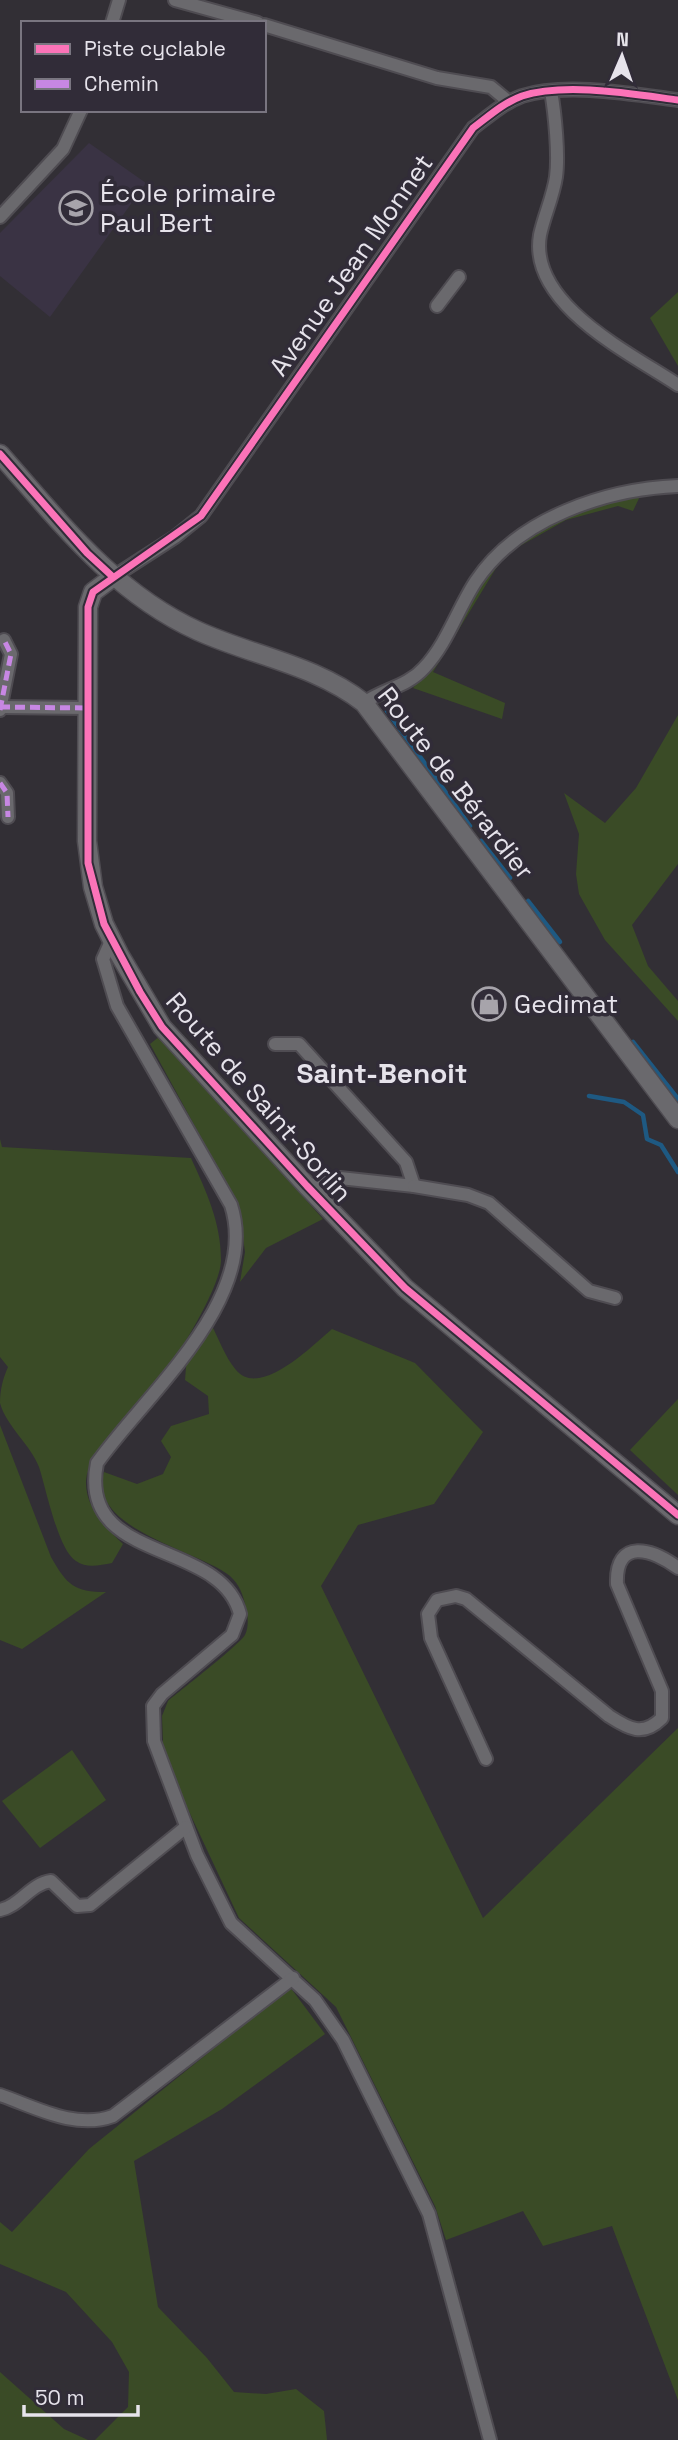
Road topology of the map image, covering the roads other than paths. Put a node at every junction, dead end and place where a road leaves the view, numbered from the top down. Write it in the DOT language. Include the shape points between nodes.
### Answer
graph roads {
  1 [pos="119,0"];
  2 [pos="175,0"];
  3 [pos="114,21"];
  4 [pos="251,21"];
  5 [pos="266,25"];
  6 [pos="551,91"];
  7 [pos="678,100"];
  8 [pos="509,102"];
  9 [pos="80,112"];
  10 [pos="0,217"];
  11 [pos="459,277"];
  12 [pos="437,306"];
  13 [pos="678,385"];
  14 [pos="0,454"];
  15 [pos="678,486"];
  16 [pos="113,577"];
  17 [pos="4,640"];
  18 [pos="364,703"];
  19 [pos="0,708"];
  20 [pos="87,708"];
  21 [pos="0,783"];
  22 [pos="8,817"];
  23 [pos="111,939"];
  24 [pos="275,1044"];
  25 [pos="678,1119"];
  26 [pos="414,1185"];
  27 [pos="307,1186"];
  28 [pos="615,1298"];
  29 [pos="678,1515"];
  30 [pos="678,1567"];
  31 [pos="486,1759"];
  32 [pos="186,1827"];
  33 [pos="0,1909"];
  34 [pos="293,1979"];
  35 [pos="0,2095"];
  36 [pos="490,2440"];
  1 -- 3 [label="street"];
  2 -- 4 [label="street"];
  5 -- 8 [label="street" via="437,78 491,88"];
  6 -- 7 [label="street, Avenue Jean Monnet"];
  6 -- 8 [label="street, Avenue Jean Monnet"];
  6 -- 13 [label="street" via="557,166 540,236 538,258 543,276 583,320"];
  8 -- 16 [label="street, Avenue Jean Monnet" via="473,128 201,516"];
  9 -- 10 [label="street" via="63,149"];
  11 -- 12 [label="street"];
  14 -- 16 [label="street, Route de Bérardier"];
  15 -- 18 [label="street" via="587,503 532,529 507,547 476,581 424,668"];
  16 -- 18 [label="street, Route de Bérardier" via="156,609 197,630 327,678"];
  16 -- 20 [label="street, Route de Saint-Sorlin" via="89,599"];
  17 -- 19 [label="street" via="11,654"];
  18 -- 25 [label="street, Route de Bérardier"];
  19 -- 20 [label="street"];
  20 -- 23 [label="street, Route de Saint-Sorlin" via="88,863"];
  21 -- 22 [label="street" via="7,793"];
  23 -- 27 [label="street, Route de Saint-Sorlin" via="162,1027"];
  23 -- 32 [label="street" via="103,959 117,1006 202,1152 237,1224 235,1260 223,1295 162,1385 97,1463 94,1478 99,1505 116,1527 221,1581 240,1614 232,1635 153,1706 154,1741"];
  24 -- 26 [label="street" via="299,1044 405,1162"];
  26 -- 27 [label="street" via="340,1178"];
  26 -- 28 [label="street" via="489,1203 589,1291"];
  27 -- 29 [label="street, Route de Saint-Sorlin" via="405,1288"];
  30 -- 31 [label="street" via="660,1554 638,1550 627,1555 616,1573 662,1691 662,1718 642,1730 631,1730 608,1716 466,1599 437,1600 428,1614 431,1638"];
  32 -- 33 [label="street" via="90,1906 77,1906 51,1881"];
  32 -- 34 [label="street" via="231,1923"];
  34 -- 35 [label="street" via="113,2116 89,2122 73,2120"];
  34 -- 36 [label="street" via="343,2040 429,2214"];
}
